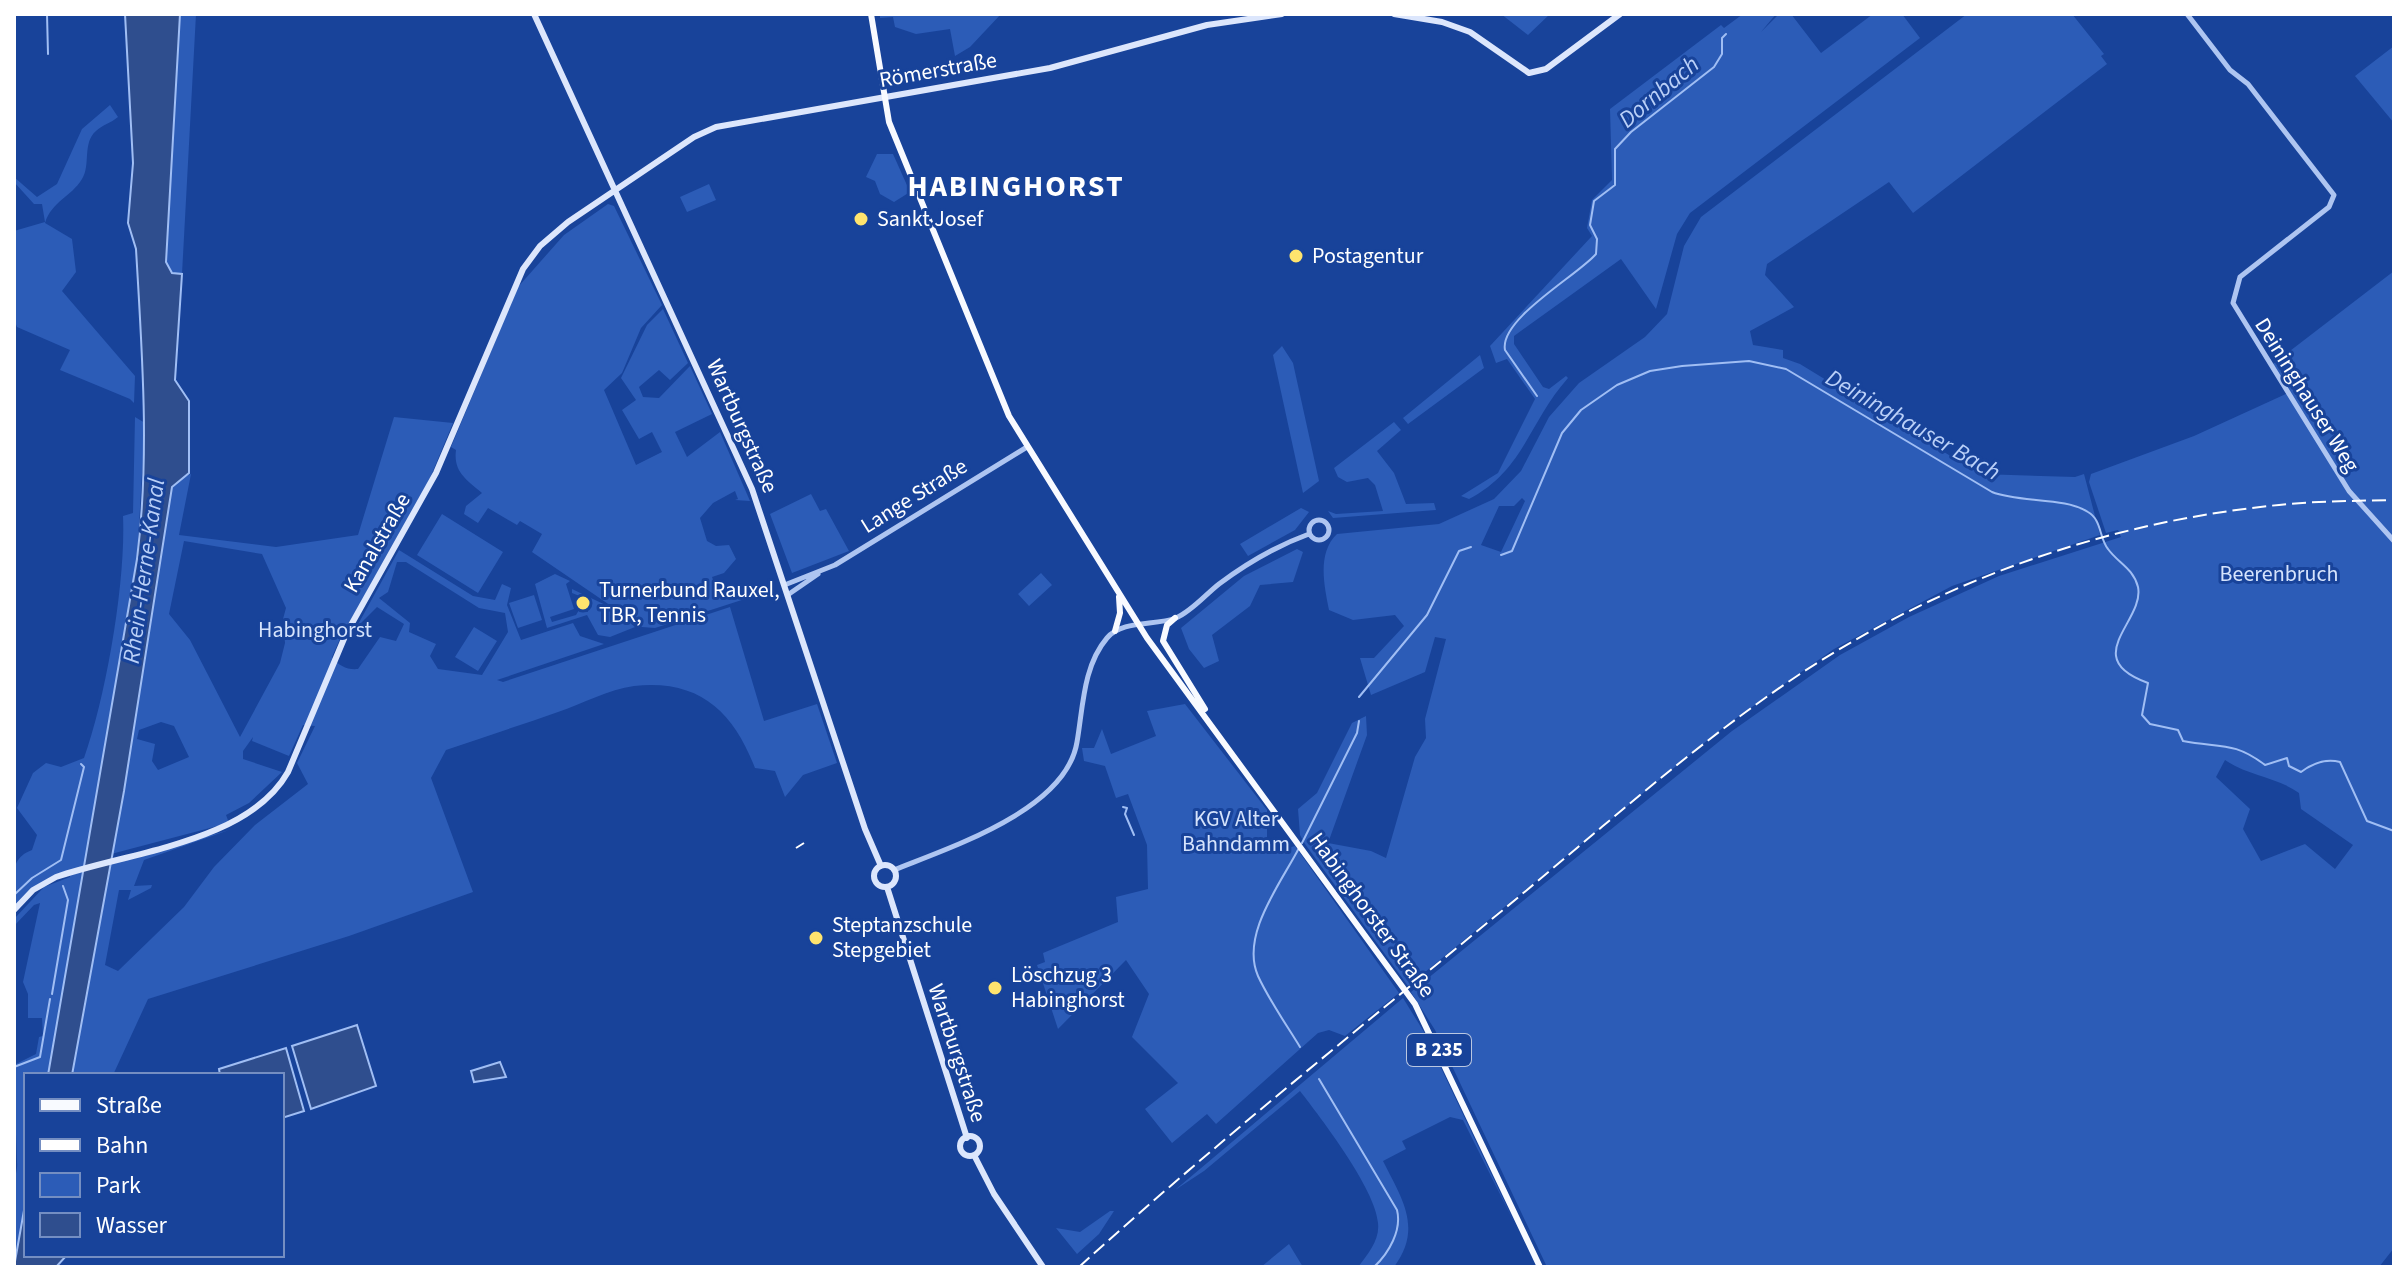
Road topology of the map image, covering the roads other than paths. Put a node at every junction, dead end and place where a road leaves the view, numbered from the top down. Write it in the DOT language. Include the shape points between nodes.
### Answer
graph roads {
  1 [pos="534,14"];
  2 [pos="871,14"];
  3 [pos="1282,14"];
  4 [pos="1394,14"];
  5 [pos="1620,14"];
  6 [pos="2187,14"];
  7 [pos="883,98"];
  8 [pos="614,191"];
  9 [pos="1027,447"];
  10 [pos="1309,534"];
  11 [pos="2394,541"];
  12 [pos="819,573"];
  13 [pos="787,584"];
  14 [pos="1118,593"];
  15 [pos="789,594"];
  16 [pos="1175,618"];
  17 [pos="1140,626"];
  18 [pos="1115,631"];
  19 [pos="1216,730"];
  20 [pos="881,866"];
  21 [pos="894,870"];
  22 [pos="887,887"];
  23 [pos="14,910"];
  24 [pos="967,1138"];
  25 [pos="974,1155"];
  26 [pos="1043,1267"];
  27 [pos="1540,1267"];
  1 -- 8 [label="main road, Wartburgstraße"];
  2 -- 7 [label="main road, B 235"];
  3 -- 7 [label="main road, Römerstraße" via="1207,25 1050,68"];
  4 -- 5 [label="main road" via="1470,32 1529,73 1546,69"];
  6 -- 11 [label="street, Deininghauser Weg" via="2334,195 2329,207 2240,277 2233,303 2349,491"];
  7 -- 8 [label="main road, Römerstraße" via="714,128"];
  7 -- 9 [label="main road, B 235" via="997,389"];
  8 -- 13 [label="main road, Wartburgstraße" via="737,453"];
  8 -- 23 [label="main road, Kanalstraße" via="551,236 519,275 436,473 346,634 276,791 229,826 42,884"];
  9 -- 12 [label="street, Lange Straße"];
  9 -- 14 [label="main road, Habinghorster Straße / B 235"];
  10 -- 10 [label="street" via="1322,540 1328,527 1314,521"];
  10 -- 16 [label="street" via="1256,558"];
  12 -- 13 [label="street, Lange Straße"];
  12 -- 15 [label="street, Lange Straße"];
  13 -- 15 [label="main road, Wartburgstraße"];
  14 -- 17 [label="main road, Habinghorster Straße / B 235"];
  14 -- 18 [label="main road"];
  15 -- 20 [label="main road, Wartburgstraße"];
  16 -- 17 [label="street"];
  16 -- 19 [label="main road" via="1163,641"];
  17 -- 18 [label="street"];
  17 -- 19 [label="main road, Habinghorster Straße / B 235"];
  18 -- 21 [label="street" via="1102,646 1085,690 1071,763 1051,790 1006,819"];
  19 -- 27 [label="main road, Habinghorster Straße / B 235" via="1430,1031"];
  20 -- 21 [label="main road"];
  20 -- 22 [label="main road" via="875,880"];
  21 -- 22 [label="main road" via="895,880"];
  22 -- 24 [label="main road, Wartburgstraße"];
  24 -- 25 [label="main road" via="980,1144"];
  24 -- 25 [label="main road" via="962,1151"];
  25 -- 26 [label="main road, Wartburgstraße"];
}
